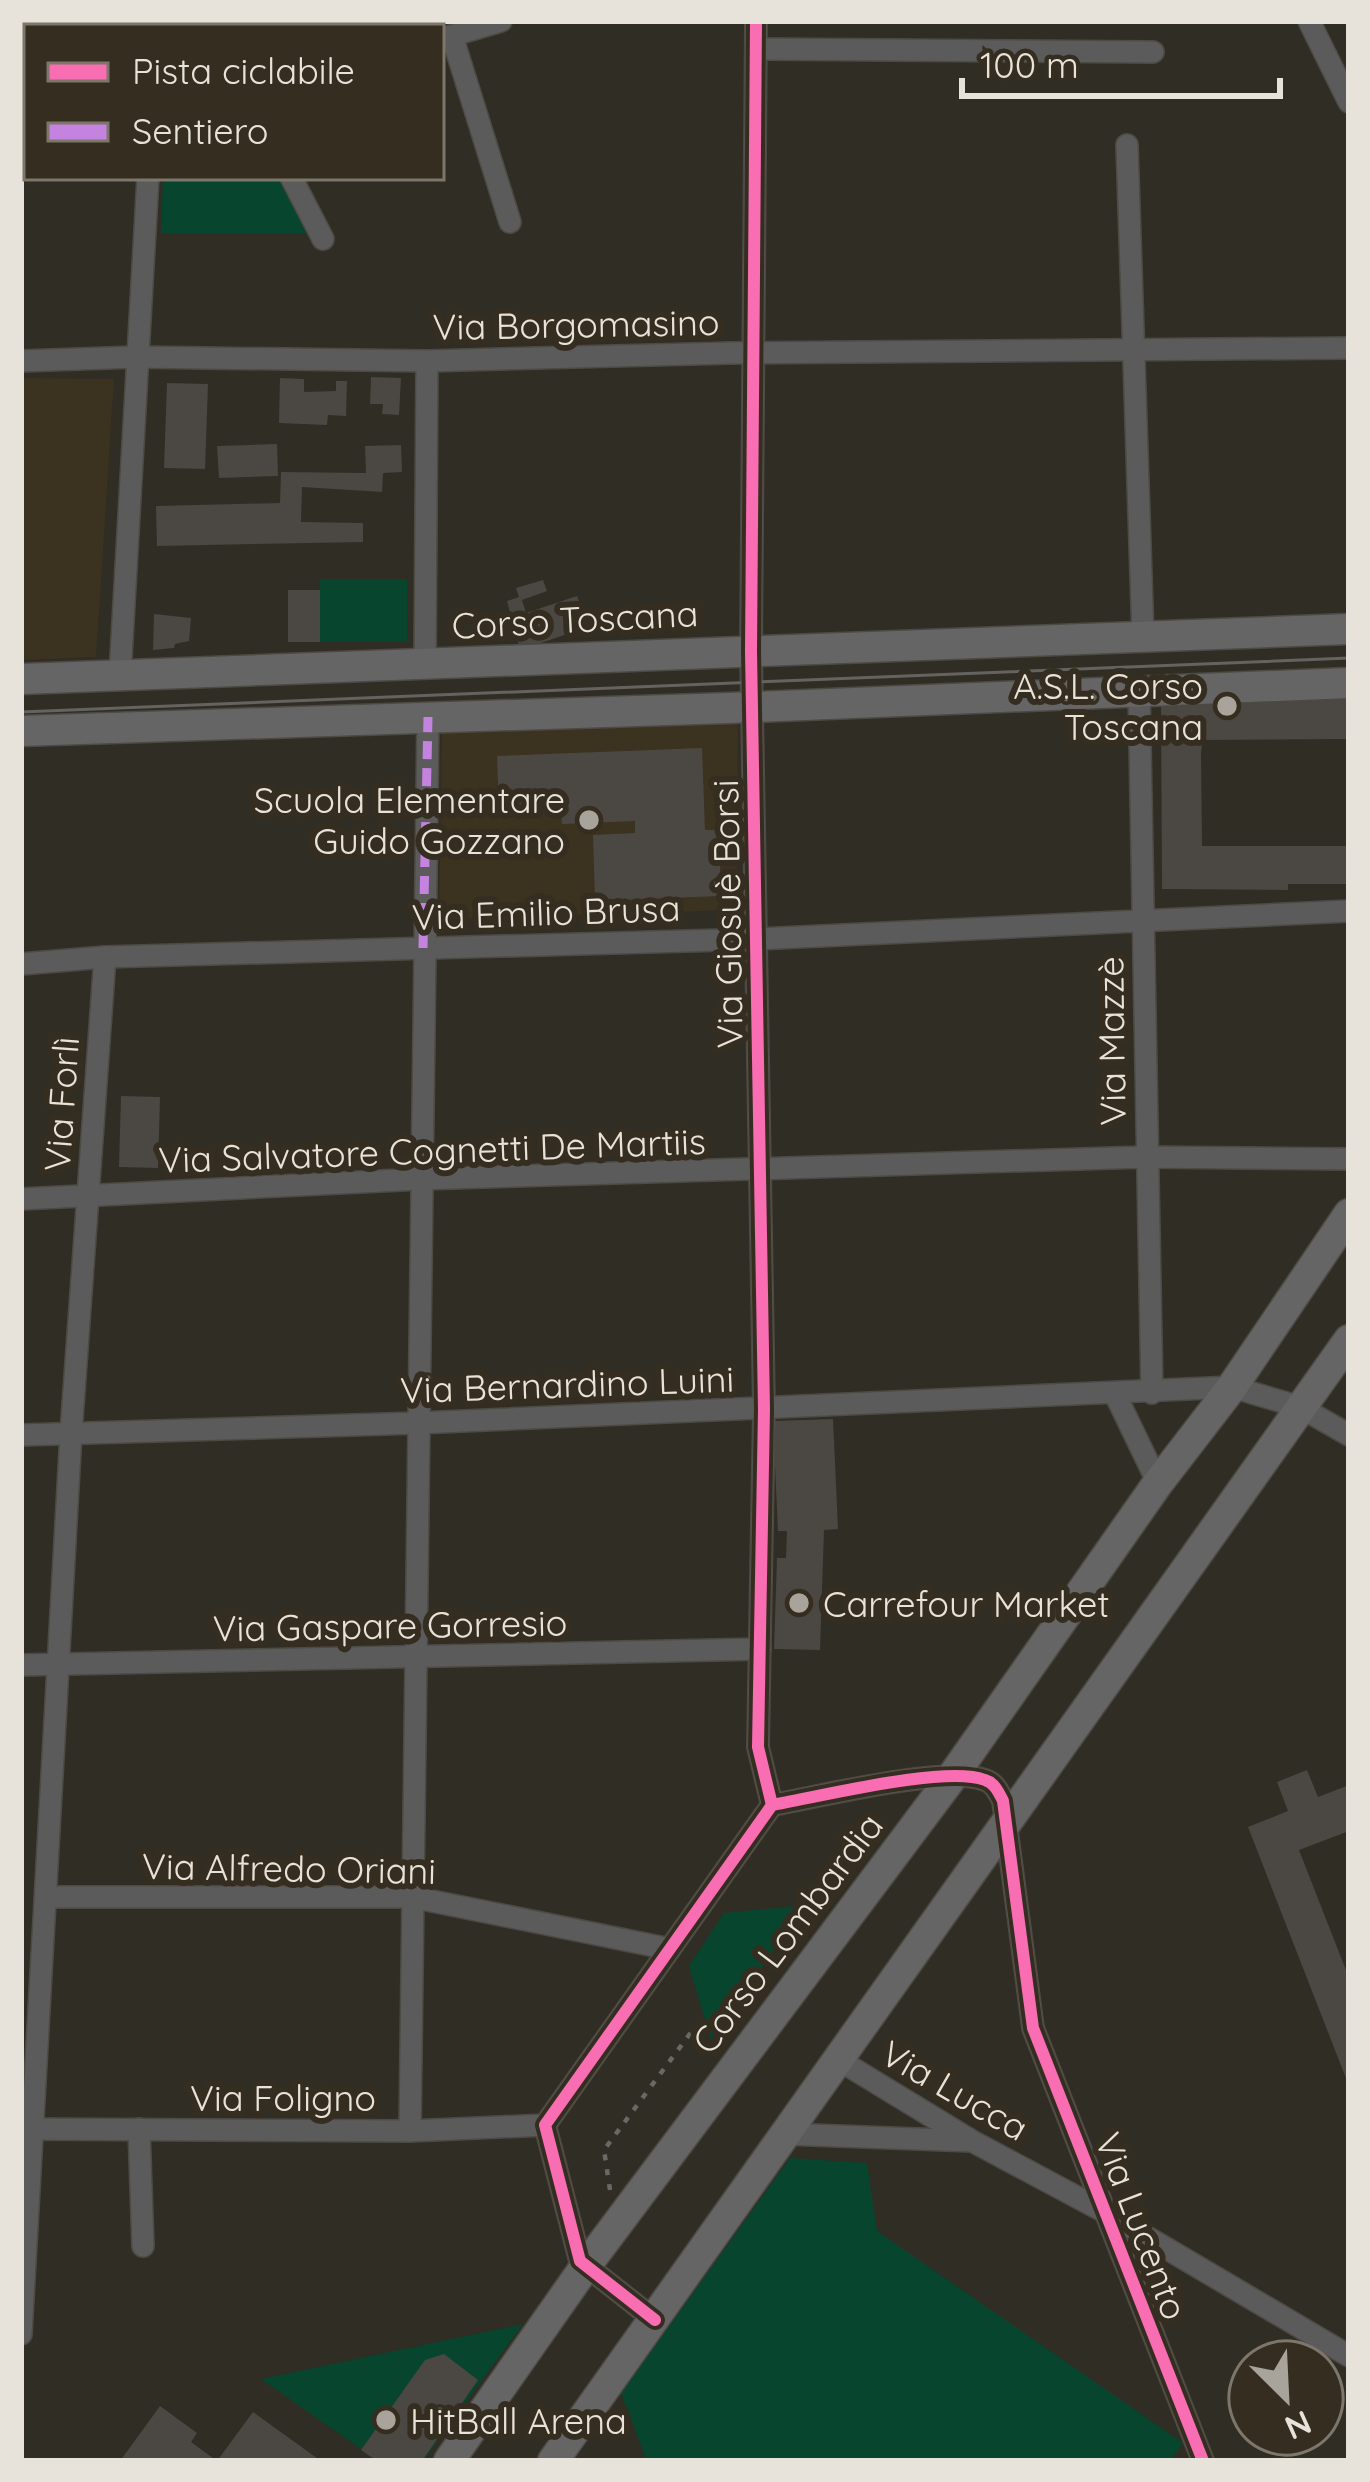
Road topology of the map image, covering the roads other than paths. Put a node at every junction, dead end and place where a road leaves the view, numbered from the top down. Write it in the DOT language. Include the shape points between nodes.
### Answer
graph roads {
  1 [pos="501,21"];
  2 [pos="756,21"];
  3 [pos="1309,21"];
  4 [pos="447,37"];
  5 [pos="756,49"];
  6 [pos="1153,52"];
  7 [pos="1349,102"];
  8 [pos="1127,145"];
  9 [pos="148,180"];
  10 [pos="293,180"];
  11 [pos="510,222"];
  12 [pos="323,239"];
  13 [pos="1349,348"];
  14 [pos="1132,350"];
  15 [pos="754,353"];
  16 [pos="136,357"];
  17 [pos="21,361"];
  18 [pos="427,361"];
  19 [pos="1349,629"];
  20 [pos="1143,637"];
  21 [pos="751,651"];
  22 [pos="424,665"];
  23 [pos="120,675"];
  24 [pos="21,679"];
  25 [pos="1349,682"];
  26 [pos="1138,689"];
  27 [pos="754,707"];
  28 [pos="428,717"];
  29 [pos="21,730"];
  30 [pos="1349,911"];
  31 [pos="1142,920"];
  32 [pos="758,939"];
  33 [pos="423,948"];
  34 [pos="105,958"];
  35 [pos="21,964"];
  36 [pos="1145,1157"];
  37 [pos="1349,1159"];
  38 [pos="760,1170"];
  39 [pos="421,1179"];
  40 [pos="87,1197"];
  41 [pos="21,1199"];
  42 [pos="1349,1214"];
  43 [pos="1349,1340"];
  44 [pos="1232,1387"];
  45 [pos="1151,1393"];
  46 [pos="1115,1394"];
  47 [pos="1300,1407"];
  48 [pos="764,1409"];
  49 [pos="418,1423"];
  50 [pos="71,1433"];
  51 [pos="21,1435"];
  52 [pos="1349,1435"];
  53 [pos="1158,1483"];
  54 [pos="760,1649"];
  55 [pos="415,1659"];
  56 [pos="21,1665"];
  57 [pos="59,1665"];
  58 [pos="952,1778"];
  59 [pos="772,1805"];
  60 [pos="1006,1820"];
  61 [pos="46,1897"];
  62 [pos="412,1897"];
  63 [pos="670,1948"];
  64 [pos="839,2060"];
  65 [pos="545,2126"];
  66 [pos="27,2129"];
  67 [pos="139,2129"];
  68 [pos="410,2131"];
  69 [pos="784,2134"];
  70 [pos="972,2141"];
  71 [pos="1103,2212"];
  72 [pos="143,2246"];
  73 [pos="585,2267"];
  74 [pos="655,2320"];
  75 [pos="21,2334"];
  76 [pos="1349,2356"];
  77 [pos="1194,2456"];
  78 [pos="449,2461"];
  79 [pos="553,2461"];
  1 -- 4 [label="street"];
  2 -- 5 [label="street, Via Giosuè Borsi"];
  3 -- 7 [label="street"];
  4 -- 11 [label="street"];
  5 -- 6 [label="street"];
  5 -- 15 [label="street, Via Giosuè Borsi"];
  8 -- 14 [label="street"];
  9 -- 16 [label="street"];
  10 -- 12 [label="street"];
  13 -- 14 [label="street, Via Borgomasino"];
  14 -- 15 [label="street, Via Borgomasino"];
  14 -- 20 [label="street"];
  15 -- 18 [label="street, Via Borgomasino"];
  15 -- 21 [label="street, Via Giosuè Borsi"];
  16 -- 17 [label="street, Via Borgomasino"];
  16 -- 18 [label="street, Via Borgomasino"];
  16 -- 23 [label="street"];
  18 -- 22 [label="street"];
  19 -- 20 [label="street, Corso Toscana"];
  20 -- 21 [label="street, Corso Toscana"];
  21 -- 22 [label="street, Corso Toscana"];
  21 -- 27 [label="street, Via Giosuè Borsi"];
  22 -- 23 [label="street, Corso Toscana"];
  23 -- 24 [label="street, Corso Toscana"];
  25 -- 26 [label="street"];
  26 -- 27 [label="street"];
  26 -- 31 [label="street, Via Mazzè"];
  27 -- 28 [label="street"];
  27 -- 32 [label="street, Via Giosuè Borsi"];
  28 -- 29 [label="street"];
  28 -- 33 [label="street"];
  30 -- 31 [label="street, Via Emilio Brusa"];
  31 -- 32 [label="street, Via Emilio Brusa"];
  31 -- 36 [label="street, Via Mazzè"];
  32 -- 33 [label="street, Via Emilio Brusa"];
  32 -- 38 [label="street, Via Giosuè Borsi"];
  33 -- 34 [label="street, Via Emilio Brusa"];
  33 -- 39 [label="street"];
  34 -- 35 [label="street, Via Emilio Brusa"];
  34 -- 40 [label="street, Via Forlì"];
  36 -- 37 [label="street, Via Salvatore Cognetti De Martiis"];
  36 -- 38 [label="street, Via Salvatore Cognetti De Martiis"];
  36 -- 45 [label="street, Via Mazzè"];
  38 -- 39 [label="street, Via Salvatore Cognetti De Martiis"];
  38 -- 48 [label="street, Via Giosuè Borsi"];
  39 -- 40 [label="street, Via Salvatore Cognetti De Martiis"];
  39 -- 49 [label="street"];
  40 -- 41 [label="street, Via Salvatore Cognetti De Martiis"];
  40 -- 50 [label="street, Via Forlì"];
  42 -- 44 [label="street, Corso Lombardia"];
  43 -- 47 [label="street"];
  44 -- 45 [label="street, Via Bernardino Luini"];
  44 -- 47 [label="street, Via Bernardino Luini"];
  44 -- 53 [label="street, Corso Lombardia"];
  45 -- 46 [label="street, Via Bernardino Luini"];
  46 -- 48 [label="street, Via Bernardino Luini"];
  46 -- 53 [label="street"];
  47 -- 52 [label="street, Via Bernardino Luini"];
  47 -- 60 [label="street"];
  48 -- 49 [label="street, Via Bernardino Luini"];
  48 -- 54 [label="street, Via Giosuè Borsi"];
  49 -- 50 [label="street, Via Bernardino Luini"];
  49 -- 55 [label="street"];
  50 -- 51 [label="street, Via Bernardino Luini"];
  50 -- 57 [label="street, Via Forlì"];
  53 -- 58 [label="street, Corso Lombardia"];
  54 -- 55 [label="street, Via Gaspare Gorresio"];
  54 -- 59 [label="street, Via Giosuè Borsi" via="758,1747"];
  55 -- 57 [label="street, Via Gaspare Gorresio"];
  55 -- 62 [label="street"];
  56 -- 57 [label="street, Via Gaspare Gorresio"];
  57 -- 61 [label="street, Via Forlì"];
  58 -- 59 [label="street"];
  58 -- 60 [label="street" via="996,1787"];
  58 -- 73 [label="street, Corso Lombardia"];
  59 -- 63 [label="street"];
  60 -- 64 [label="street"];
  60 -- 71 [label="street, Via Lucento" via="1033,2028"];
  61 -- 62 [label="street, Via Alfredo Oriani"];
  61 -- 66 [label="street, Via Forlì"];
  62 -- 63 [label="street, Via Alfredo Oriani"];
  62 -- 68 [label="street"];
  63 -- 65 [label="street"];
  64 -- 69 [label="street"];
  64 -- 70 [label="street, Via Lucca"];
  65 -- 68 [label="street, Via Foligno"];
  65 -- 73 [label="street"];
  66 -- 67 [label="street, Via Foligno"];
  66 -- 75 [label="street, Via Forlì"];
  67 -- 68 [label="street, Via Foligno"];
  67 -- 72 [label="street"];
  69 -- 70 [label="street"];
  69 -- 74 [label="street"];
  70 -- 71 [label="street, Via Lucca"];
  71 -- 76 [label="street, Via Lucca"];
  71 -- 77 [label="street, Via Lucento"];
  73 -- 74 [label="street"];
  73 -- 78 [label="street, Corso Lombardia"];
  74 -- 79 [label="street"];
}
